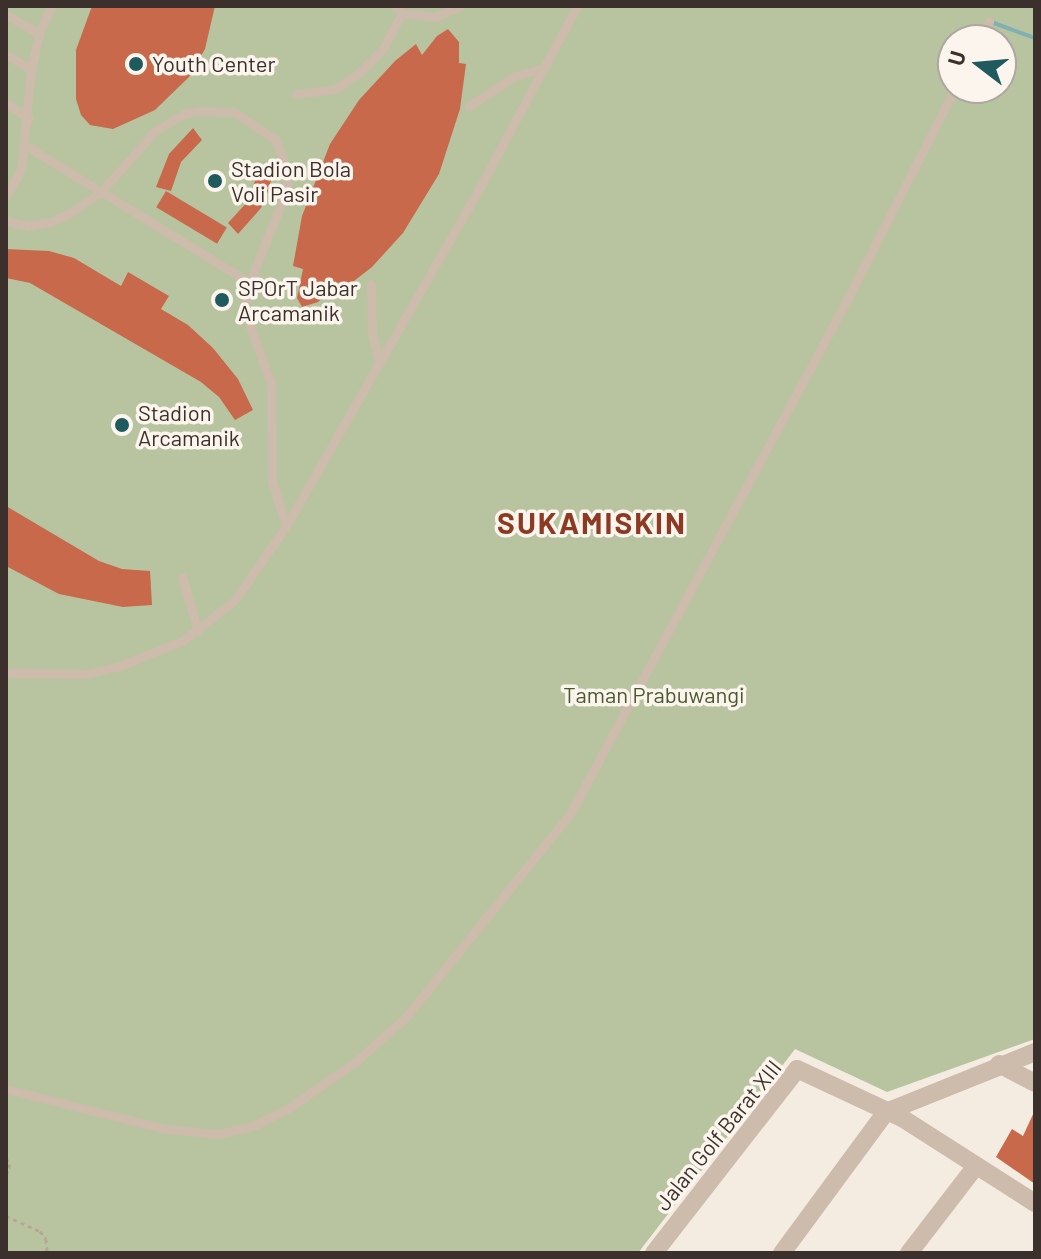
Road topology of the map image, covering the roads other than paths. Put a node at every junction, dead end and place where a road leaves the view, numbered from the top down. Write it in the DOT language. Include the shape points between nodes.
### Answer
graph roads {
  1 [pos="51,6"];
  2 [pos="460,6"];
  3 [pos="577,6"];
  4 [pos="398,10"];
  5 [pos="6,15"];
  6 [pos="39,33"];
  7 [pos="6,55"];
  8 [pos="544,68"];
  9 [pos="31,69"];
  10 [pos="296,94"];
  11 [pos="6,103"];
  12 [pos="947,104"];
  13 [pos="469,106"];
  14 [pos="28,118"];
  15 [pos="25,145"];
  16 [pos="101,192"];
  17 [pos="6,196"];
  18 [pos="6,221"];
  19 [pos="250,283"];
  20 [pos="371,284"];
  21 [pos="379,363"];
  22 [pos="286,526"];
  23 [pos="182,577"];
  24 [pos="198,631"];
  25 [pos="6,673"];
  26 [pos="1035,1052"];
  27 [pos="999,1064"];
  28 [pos="1035,1083"];
  29 [pos="6,1089"];
  30 [pos="886,1112"];
  31 [pos="976,1166"];
  32 [pos="1035,1203"];
  33 [pos="661,1252"];
  34 [pos="782,1253"];
  35 [pos="909,1253"];
  1 -- 6 [label="lane"];
  2 -- 4 [label="lane" via="437,17"];
  3 -- 8 [label="lane"];
  4 -- 10 [label="lane" via="383,49 359,73 335,89"];
  5 -- 6 [label="lane"];
  6 -- 9 [label="lane"];
  7 -- 9 [label="lane"];
  8 -- 13 [label="lane" via="515,76"];
  8 -- 21 [label="lane"];
  9 -- 14 [label="lane"];
  11 -- 14 [label="lane"];
  12 -- 29 [label="lane" via="570,814 406,1017 354,1063 289,1108 251,1127 217,1134 161,1128"];
  14 -- 15 [label="lane"];
  15 -- 16 [label="lane"];
  15 -- 17 [label="lane" via="21,170"];
  16 -- 18 [label="lane" via="50,222 28,226"];
  16 -- 19 [label="lane"];
  16 -- 19 [label="lane" via="170,120 218,110 257,125 276,140 288,174 282,207"];
  19 -- 22 [label="lane" via="244,309 271,384 272,481"];
  20 -- 21 [label="lane"];
  21 -- 22 [label="lane"];
  22 -- 24 [label="lane" via="235,600"];
  23 -- 24 [label="lane"];
  24 -- 25 [label="lane" via="160,653 87,674"];
  26 -- 27 [label="street"];
  27 -- 28 [label="street"];
  27 -- 30 [label="street"];
  30 -- 31 [label="street, Jalan Golf Barat XIII"];
  30 -- 33 [label="street, Jalan Golf Barat XIII" via="795,1070"];
  30 -- 34 [label="street"];
  31 -- 32 [label="street, Jalan Golf Barat XIII"];
  31 -- 35 [label="street"];
}
